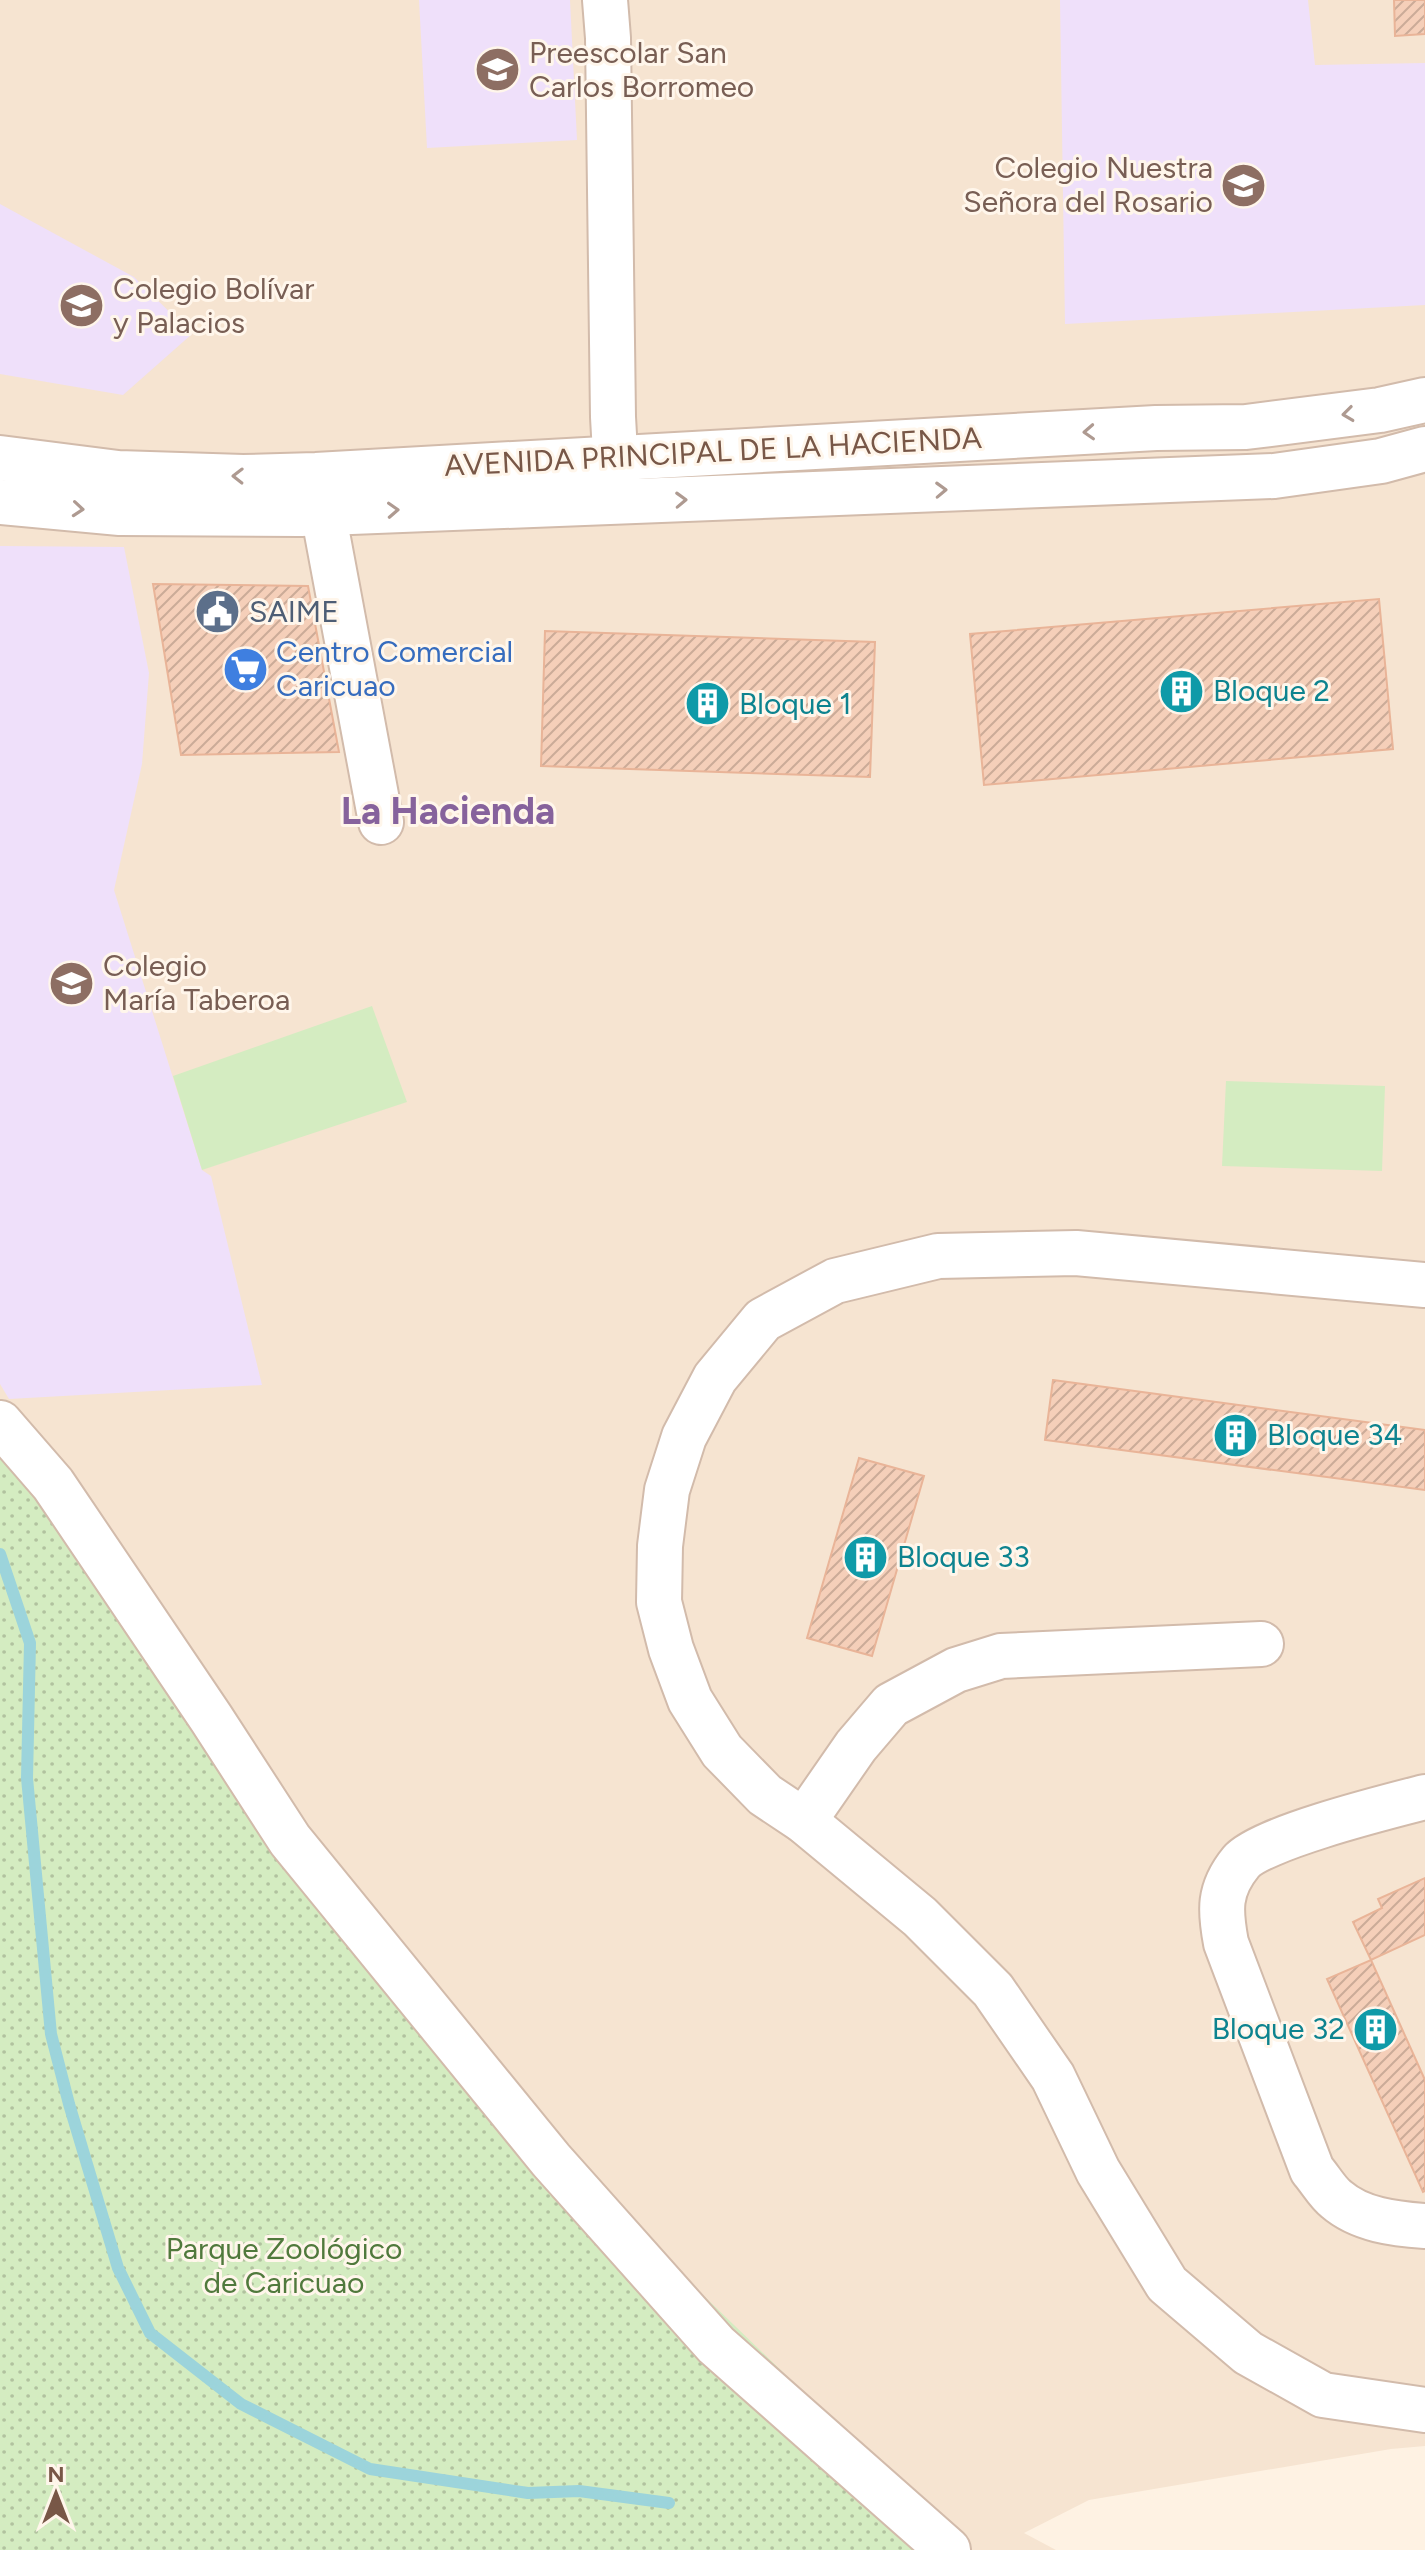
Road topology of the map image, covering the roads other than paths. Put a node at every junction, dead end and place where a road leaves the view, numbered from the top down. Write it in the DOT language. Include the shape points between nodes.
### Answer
graph roads {
  1 [pos="605,0"];
  2 [pos="1425,400"];
  3 [pos="1425,449"];
  4 [pos="0,458"];
  5 [pos="615,458"];
  6 [pos="320,494"];
  7 [pos="0,502"];
  8 [pos="619,503"];
  9 [pos="381,822"];
  10 [pos="1425,1285"];
  11 [pos="0,1423"];
  12 [pos="1261,1644"];
  13 [pos="1425,1797"];
  14 [pos="804,1821"];
  15 [pos="1425,2226"];
  16 [pos="1425,2410"];
  17 [pos="948,2550"];
  1 -- 5 [label="street"];
  2 -- 5 [label="street, AVENIDA PRINCIPAL DE LA HACIENDA, one-way" via="1246,427"];
  8 -- 3 [label="street, AVENIDA PRINCIPAL DE LA HACIENDA, one-way" via="1274,476 1381,461"];
  6 -- 4 [label="street, AVENIDA PRINCIPAL DE LA HACIENDA, one-way" via="243,477 118,473"];
  5 -- 6 [label="street, AVENIDA PRINCIPAL DE LA HACIENDA"];
  5 -- 8 [label="street"];
  7 -- 6 [label="street, AVENIDA PRINCIPAL DE LA HACIENDA, one-way" via="120,513"];
  6 -- 8 [label="street, AVENIDA PRINCIPAL DE LA HACIENDA, one-way"];
  6 -- 9 [label="street"];
  10 -- 14 [label="street" via="1076,1253 938,1256 835,1281 763,1320 715,1378 684,1437 667,1490 659,1602 690,1700 722,1751 765,1795"];
  11 -- 17 [label="street" via="53,1484 290,1840 551,2160 716,2345"];
  12 -- 14 [label="street" via="1001,1656 956,1670 891,1705"];
  13 -- 15 [label="street" via="1272,1843 1243,1860 1220,1908 1226,1943 1312,2170 1335,2199 1363,2214"];
  14 -- 16 [label="street" via="920,1917 993,1990 1053,2077 1098,2171 1167,2284 1248,2353 1323,2395"];
}
